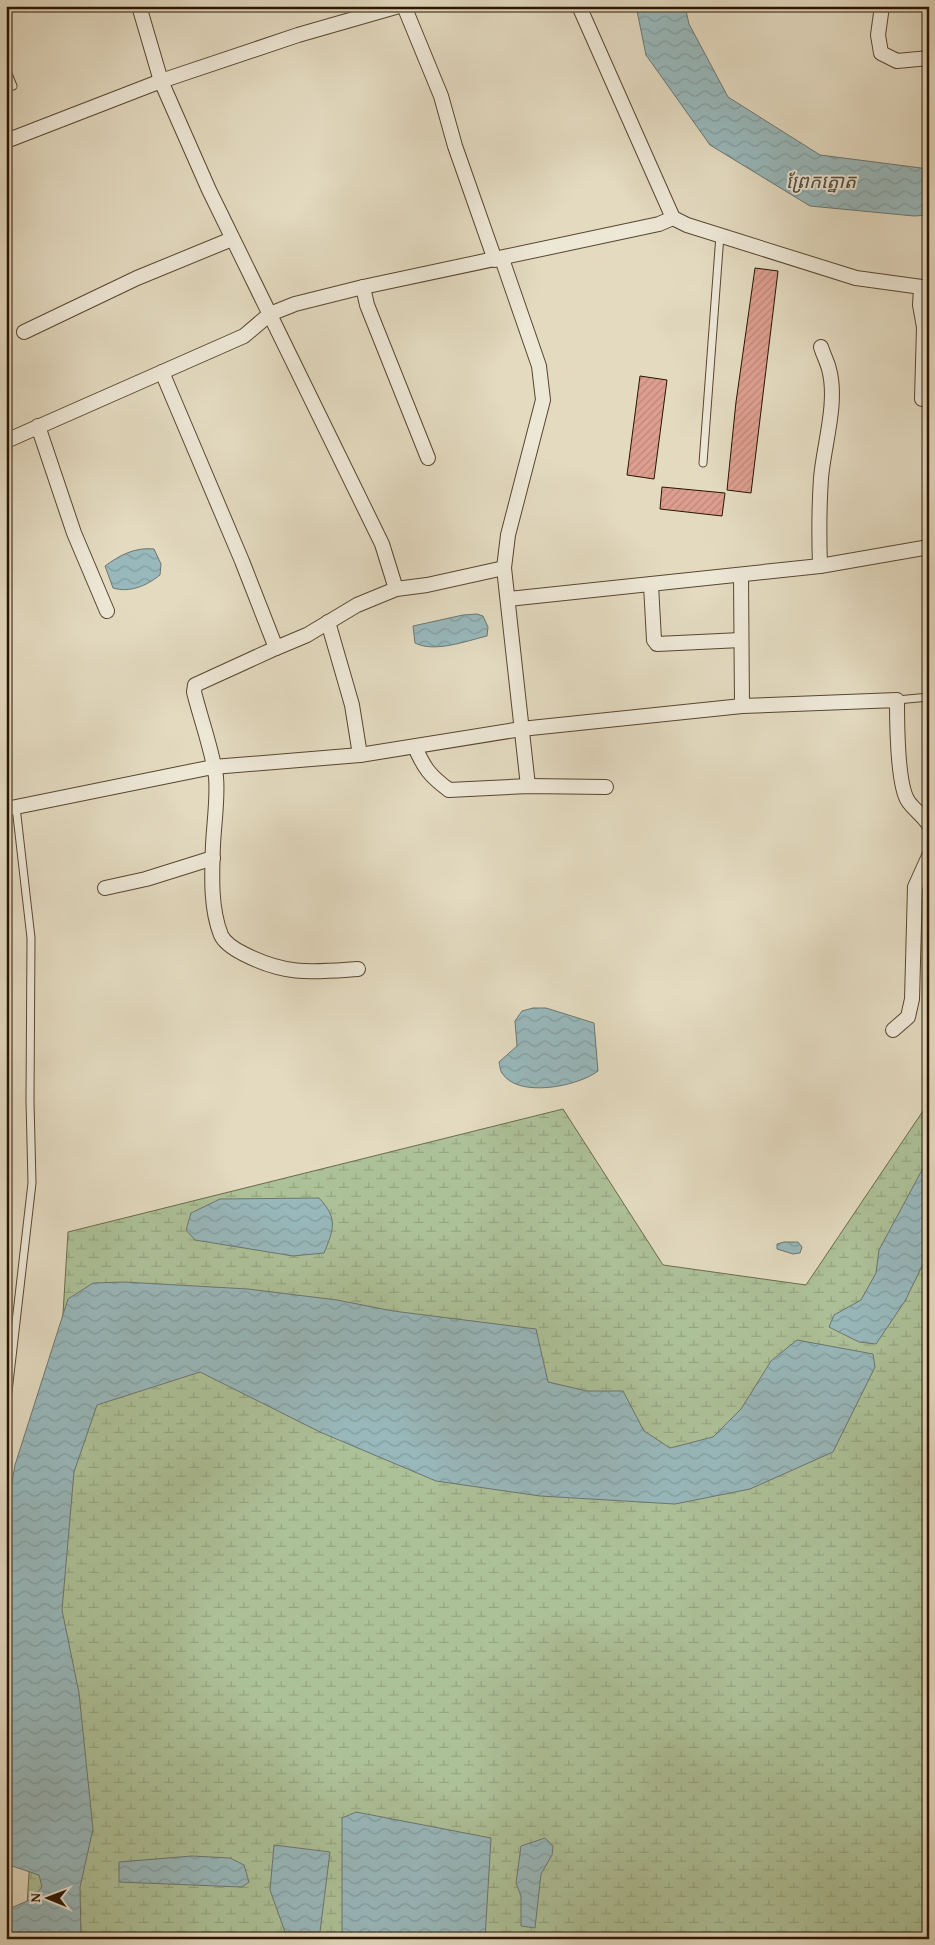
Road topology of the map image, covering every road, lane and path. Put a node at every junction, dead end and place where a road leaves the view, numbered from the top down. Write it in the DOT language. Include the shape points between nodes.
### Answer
graph roads {
  1 [pos="139,6"];
  2 [pos="398,6"];
  3 [pos="404,6"];
  4 [pos="579,6"];
  5 [pos="882,6"];
  6 [pos="929,58"];
  7 [pos="6,69"];
  8 [pos="161,81"];
  9 [pos="13,86"];
  10 [pos="6,141"];
  11 [pos="673,218"];
  12 [pos="720,235"];
  13 [pos="232,240"];
  14 [pos="498,260"];
  15 [pos="363,287"];
  16 [pos="925,288"];
  17 [pos="270,314"];
  18 [pos="24,332"];
  19 [pos="821,348"];
  20 [pos="162,372"];
  21 [pos="922,399"];
  22 [pos="38,426"];
  23 [pos="6,441"];
  24 [pos="428,458"];
  25 [pos="703,464"];
  26 [pos="929,547"];
  27 [pos="820,566"];
  28 [pos="504,568"];
  29 [pos="741,576"];
  30 [pos="651,585"];
  31 [pos="396,590"];
  32 [pos="508,599"];
  33 [pos="107,611"];
  34 [pos="328,622"];
  35 [pos="741,640"];
  36 [pos="276,648"];
  37 [pos="929,697"];
  38 [pos="897,700"];
  39 [pos="742,706"];
  40 [pos="521,729"];
  41 [pos="415,747"];
  42 [pos="360,755"];
  43 [pos="213,767"];
  44 [pos="528,786"];
  45 [pos="606,787"];
  46 [pos="11,808"];
  47 [pos="929,825"];
  48 [pos="929,856"];
  49 [pos="213,858"];
  50 [pos="105,888"];
  51 [pos="358,969"];
  52 [pos="893,1030"];
  53 [pos="6,1408"];
  1 -- 8 [label="street"];
  2 -- 8 [label="street"];
  3 -- 14 [label="street" via="441,96 455,146"];
  4 -- 11 [label="street"];
  5 -- 6 [label="street" via="878,35 881,52 897,61"];
  7 -- 9 [label="lane"];
  8 -- 10 [label="street"];
  8 -- 13 [label="street"];
  11 -- 12 [label="street"];
  11 -- 14 [label="street" via="659,224"];
  12 -- 16 [label="street" via="856,278"];
  12 -- 25 [label="lane"];
  13 -- 17 [label="street"];
  13 -- 18 [label="street" via="137,278"];
  14 -- 15 [label="street"];
  14 -- 28 [label="street" via="540,366 543,400 508,535"];
  15 -- 17 [label="street" via="295,304"];
  15 -- 24 [label="street"];
  16 -- 21 [label="street" via="920,305 924,327"];
  17 -- 20 [label="street" via="244,336"];
  17 -- 31 [label="street" via="382,544"];
  19 -- 27 [label="street" via="830,370 831,423 821,479"];
  20 -- 22 [label="street"];
  20 -- 36 [label="street"];
  22 -- 23 [label="street"];
  22 -- 33 [label="street" via="74,534"];
  26 -- 27 [label="street"];
  27 -- 29 [label="street"];
  28 -- 31 [label="street"];
  28 -- 32 [label="street"];
  29 -- 30 [label="street"];
  29 -- 35 [label="street"];
  30 -- 32 [label="street"];
  30 -- 35 [label="street" via="654,640 657,644"];
  31 -- 34 [label="street" via="358,605"];
  32 -- 40 [label="street"];
  34 -- 36 [label="street"];
  34 -- 42 [label="street" via="352,705"];
  35 -- 39 [label="street"];
  36 -- 43 [label="street" via="195,684 194,692"];
  37 -- 38 [label="lane"];
  38 -- 39 [label="street"];
  38 -- 47 [label="street" via="898,756 908,800"];
  39 -- 40 [label="street"];
  40 -- 41 [label="street"];
  40 -- 44 [label="street"];
  41 -- 42 [label="street"];
  41 -- 44 [label="street" via="428,772 449,790"];
  42 -- 43 [label="street"];
  43 -- 46 [label="street"];
  43 -- 49 [label="street" via="216,777"];
  44 -- 45 [label="street"];
  46 -- 53 [label="lane" via="31,938 32,1183"];
  48 -- 52 [label="street" via="915,887 912,999 908,1017"];
  49 -- 50 [label="street"];
  49 -- 51 [label="street" via="218,922 222,937 234,949 259,962 296,972"];
}
